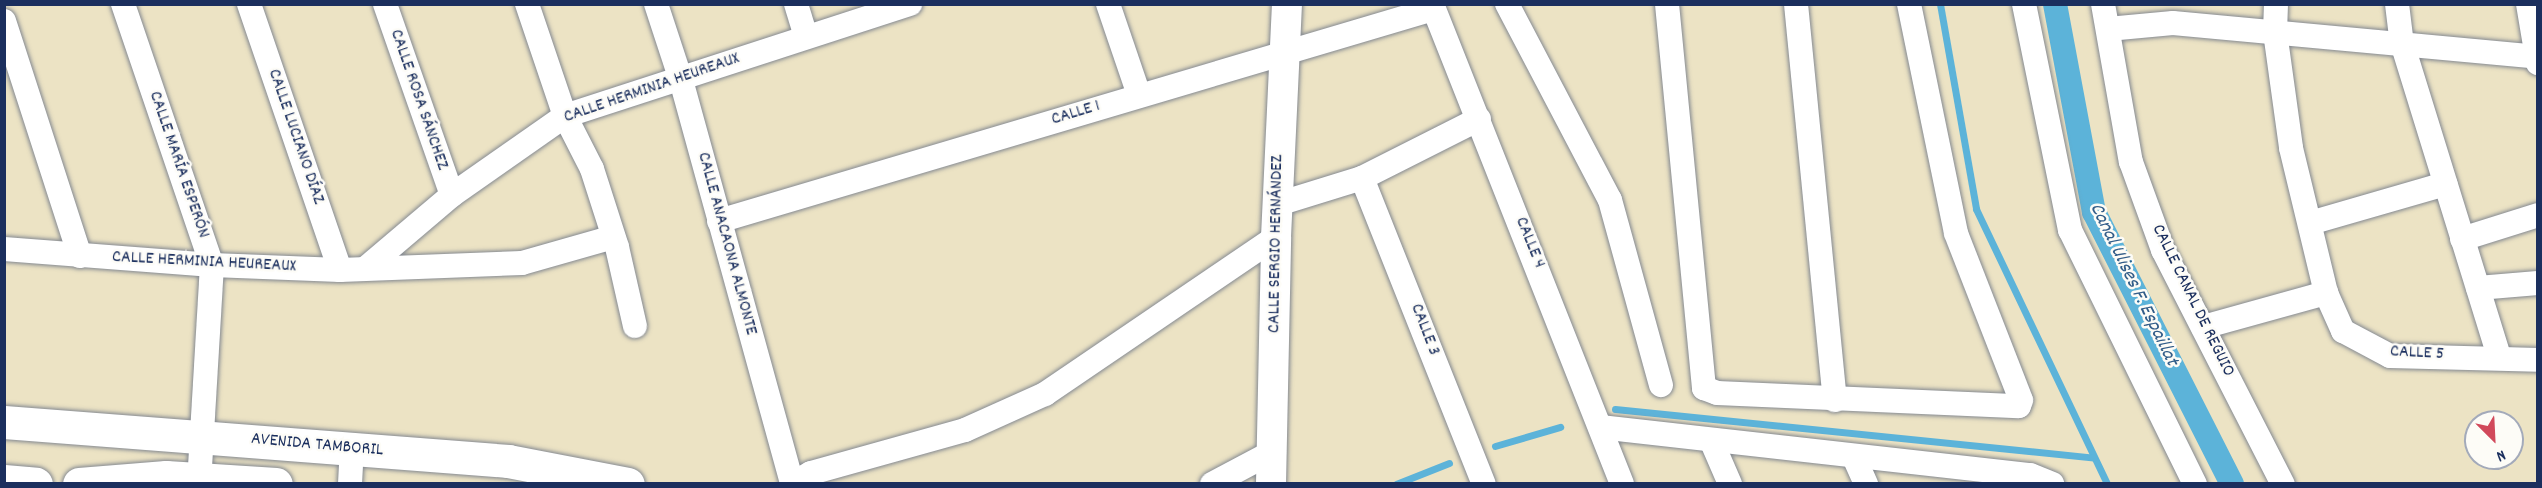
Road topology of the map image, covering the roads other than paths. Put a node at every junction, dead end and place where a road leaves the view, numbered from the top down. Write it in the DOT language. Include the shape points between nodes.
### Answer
graph roads {
  1 [pos="123,4"];
  2 [pos="249,4"];
  3 [pos="385,4"];
  4 [pos="527,4"];
  5 [pos="656,4"];
  6 [pos="796,4"];
  7 [pos="910,4"];
  8 [pos="1108,4"];
  9 [pos="1287,4"];
  10 [pos="1508,4"];
  11 [pos="1667,4"];
  12 [pos="1796,4"];
  13 [pos="1909,4"];
  14 [pos="2024,4"];
  15 [pos="2103,4"];
  16 [pos="2276,4"];
  17 [pos="2397,4"];
  18 [pos="2528,4"];
  19 [pos="1433,7"];
  20 [pos="4,21"];
  21 [pos="2108,29"];
  22 [pos="2275,32"];
  23 [pos="806,36"];
  24 [pos="2402,42"];
  25 [pos="1285,52"];
  26 [pos="2537,59"];
  27 [pos="681,80"];
  28 [pos="1139,95"];
  29 [pos="565,116"];
  30 [pos="1479,119"];
  31 [pos="1362,178"];
  32 [pos="2445,184"];
  33 [pos="452,195"];
  34 [pos="1278,204"];
  35 [pos="2538,215"];
  36 [pos="719,220"];
  37 [pos="2310,223"];
  38 [pos="613,237"];
  39 [pos="1276,237"];
  40 [pos="2462,239"];
  41 [pos="4,249"];
  42 [pos="80,256"];
  43 [pos="212,265"];
  44 [pos="366,268"];
  45 [pos="340,270"];
  46 [pos="2538,283"];
  47 [pos="2478,288"];
  48 [pos="2326,293"];
  49 [pos="635,326"];
  50 [pos="2203,327"];
  51 [pos="2499,357"];
  52 [pos="2538,360"];
  53 [pos="1661,385"];
  54 [pos="1835,400"];
  55 [pos="4,422"];
  56 [pos="1600,427"];
  57 [pos="202,436"];
  58 [pos="1711,440"];
  59 [pos="352,448"];
  60 [pos="1274,451"];
  61 [pos="1854,457"];
  62 [pos="588,479"];
  63 [pos="4,481"];
  64 [pos="199,481"];
  65 [pos="36,483"];
  66 [pos="79,483"];
  67 [pos="276,483"];
  68 [pos="350,483"];
  69 [pos="628,483"];
  70 [pos="792,483"];
  71 [pos="1212,483"];
  72 [pos="1271,483"];
  73 [pos="1484,483"];
  74 [pos="1622,483"];
  75 [pos="1730,483"];
  76 [pos="1866,483"];
  77 [pos="2052,483"];
  78 [pos="2195,483"];
  79 [pos="2283,483"];
  1 -- 43 [label="street, CALLE MARÍA ESPERÓN"];
  2 -- 45 [label="street, CALLE LUCIANO DÍAZ"];
  3 -- 33 [label="street, CALLE ROSA SÁNCHEZ"];
  4 -- 29 [label="street"];
  5 -- 27 [label="street, CALLE ANACAONA ALMONTE"];
  6 -- 23 [label="street"];
  7 -- 23 [label="street, CALLE HERMINIA HEUREAUX"];
  8 -- 28 [label="street"];
  9 -- 25 [label="street, CALLE SERGIO HERNÁNDEZ"];
  10 -- 53 [label="street" via="1610,200"];
  11 -- 54 [label="street" via="1702,385 1711,393"];
  12 -- 54 [label="street"];
  13 -- 54 [label="street" via="1943,182 1961,250 2021,404 2015,407"];
  14 -- 78 [label="street" via="2070,230"];
  15 -- 21 [label="street, CALLE CANAL DE REGUIO"];
  16 -- 22 [label="street, CALLE 5"];
  17 -- 24 [label="street"];
  18 -- 26 [label="street"];
  19 -- 25 [label="street, CALLE 1"];
  19 -- 30 [label="street, CALLE 4"];
  20 -- 42 [label="street"];
  21 -- 22 [label="street" via="2173,23"];
  21 -- 50 [label="street, CALLE CANAL DE REGUIO" via="2131,162 2163,250"];
  22 -- 24 [label="street"];
  22 -- 37 [label="street, CALLE 5" via="2291,148"];
  23 -- 27 [label="street, CALLE HERMINIA HEUREAUX"];
  24 -- 26 [label="street"];
  24 -- 32 [label="street"];
  25 -- 28 [label="street, CALLE 1"];
  25 -- 34 [label="street, CALLE SERGIO HERNÁNDEZ"];
  27 -- 29 [label="street, CALLE HERMINIA HEUREAUX"];
  27 -- 36 [label="street, CALLE ANACAONA ALMONTE"];
  28 -- 36 [label="street, CALLE 1"];
  29 -- 33 [label="street, CALLE HERMINIA HEUREAUX"];
  29 -- 38 [label="street" via="592,169"];
  30 -- 31 [label="street"];
  30 -- 56 [label="street, CALLE 4"];
  31 -- 34 [label="street"];
  31 -- 73 [label="street, CALLE 3"];
  32 -- 37 [label="street"];
  32 -- 40 [label="street"];
  33 -- 44 [label="street, CALLE HERMINIA HEUREAUX"];
  34 -- 39 [label="street, CALLE SERGIO HERNÁNDEZ"];
  35 -- 40 [label="street"];
  36 -- 70 [label="street, CALLE ANACAONA ALMONTE"];
  37 -- 48 [label="street, CALLE 5"];
  38 -- 44 [label="street" via="522,263"];
  38 -- 49 [label="street"];
  39 -- 60 [label="street, CALLE SERGIO HERNÁNDEZ"];
  39 -- 70 [label="street" via="1045,394 965,430 811,473"];
  40 -- 47 [label="street"];
  41 -- 42 [label="street, CALLE HERMINIA HEUREAUX"];
  42 -- 43 [label="street, CALLE HERMINIA HEUREAUX"];
  43 -- 45 [label="street, CALLE HERMINIA HEUREAUX"];
  43 -- 57 [label="street, CALLE MARÍA ESPERÓN"];
  44 -- 45 [label="street, CALLE HERMINIA HEUREAUX"];
  46 -- 47 [label="street"];
  47 -- 51 [label="street"];
  48 -- 50 [label="street"];
  48 -- 51 [label="street, CALLE 5" via="2343,331 2390,356"];
  50 -- 79 [label="street, CALLE CANAL DE REGUIO"];
  51 -- 52 [label="street, CALLE 5"];
  55 -- 57 [label="main road, AVENIDA TAMBORIL"];
  56 -- 58 [label="street"];
  56 -- 74 [label="street, CALLE 4"];
  57 -- 59 [label="main road, AVENIDA TAMBORIL"];
  57 -- 64 [label="street, CALLE MARÍA ESPERÓN"];
  58 -- 61 [label="street"];
  58 -- 75 [label="street"];
  59 -- 62 [label="main road, AVENIDA TAMBORIL" via="508,461"];
  59 -- 68 [label="street"];
  60 -- 71 [label="street"];
  60 -- 72 [label="street, CALLE SERGIO HERNÁNDEZ"];
  61 -- 76 [label="street"];
  61 -- 77 [label="street" via="2030,475"];
  62 -- 69 [label="main road, AVENIDA TAMBORIL"];
  63 -- 65 [label="main road"];
  64 -- 66 [label="main road"];
  64 -- 67 [label="main road"];
}
